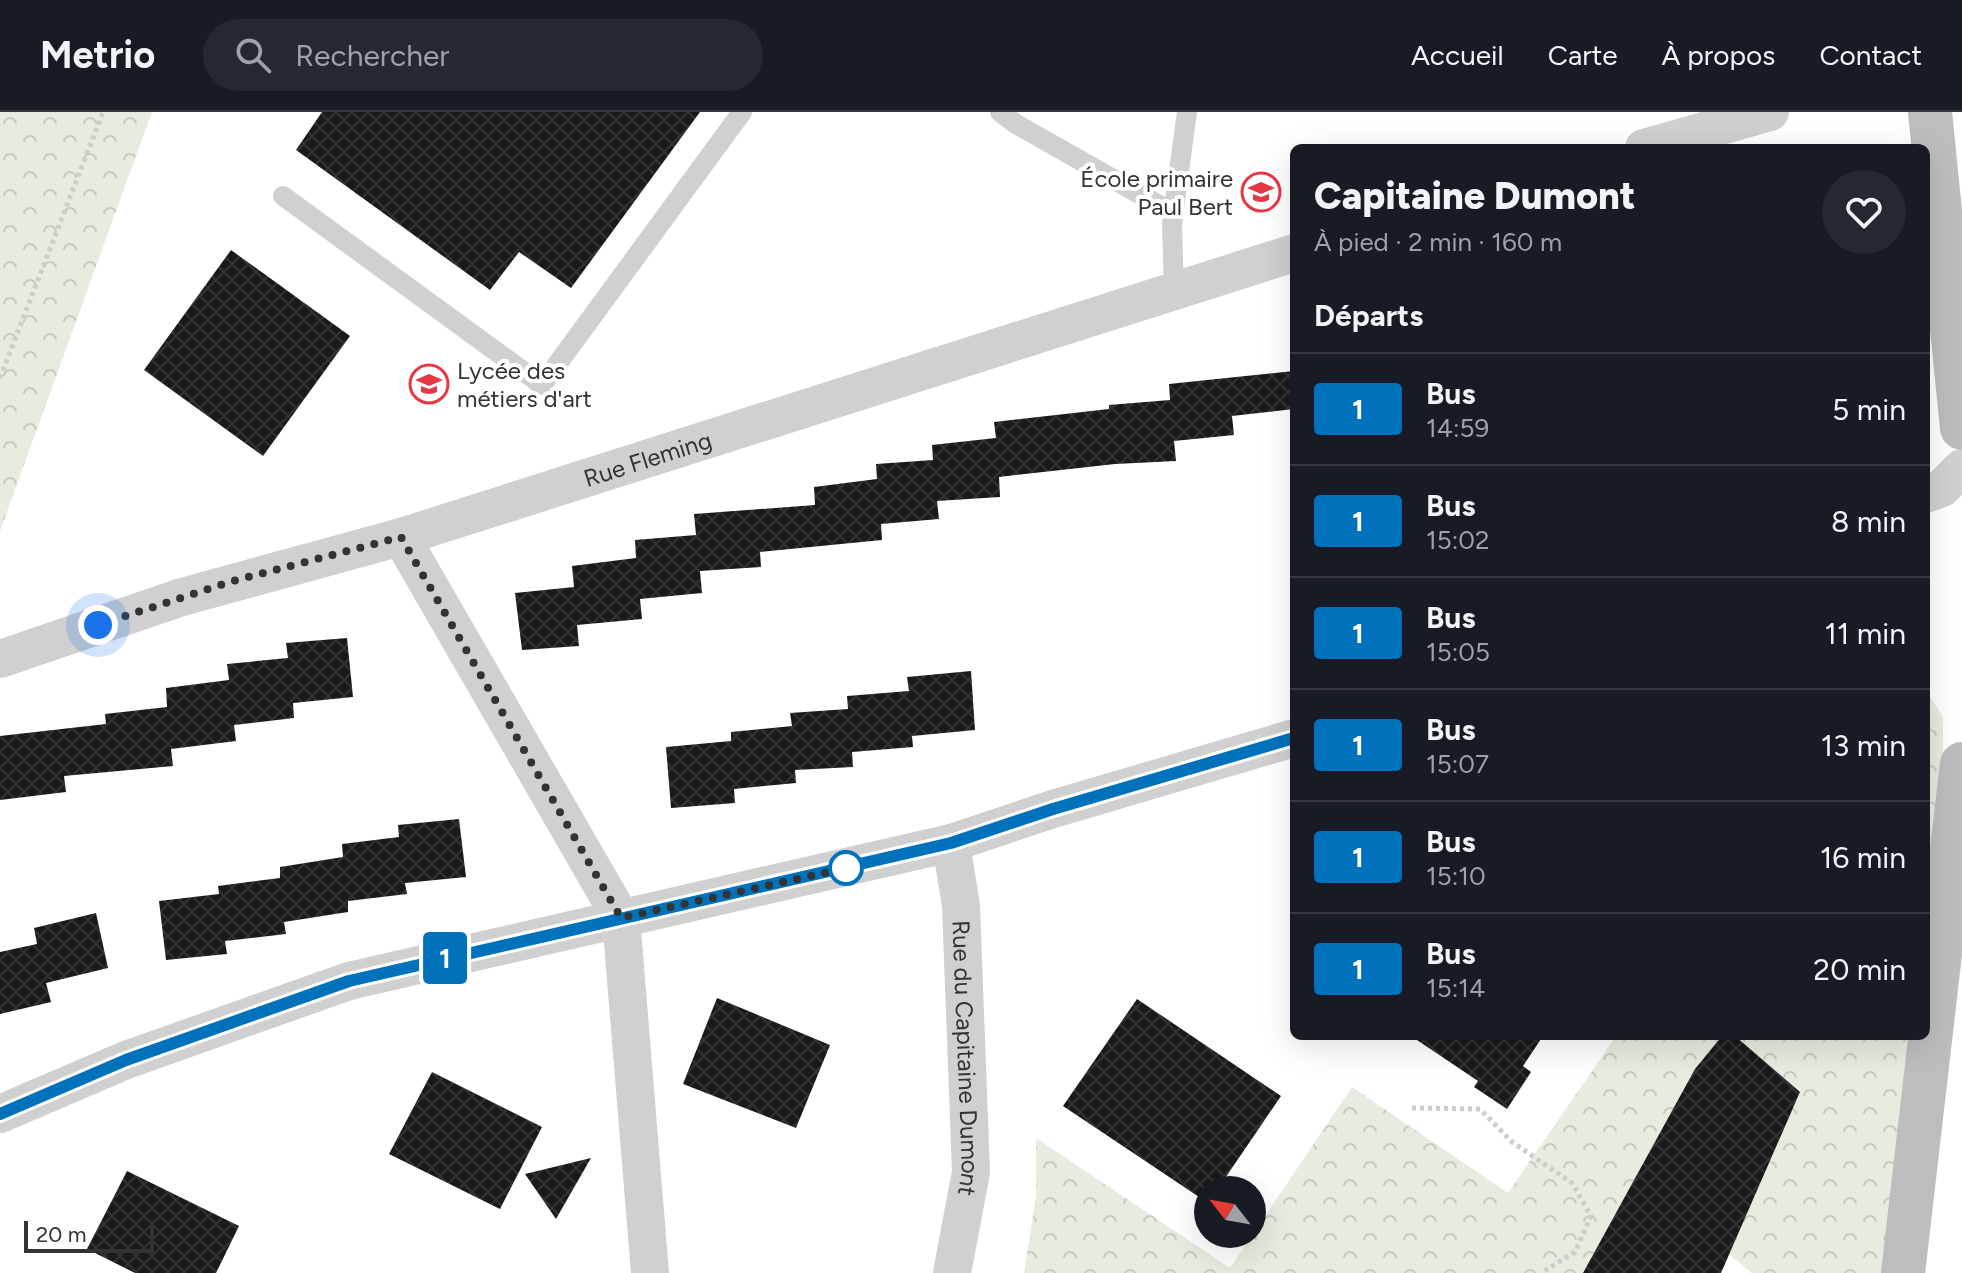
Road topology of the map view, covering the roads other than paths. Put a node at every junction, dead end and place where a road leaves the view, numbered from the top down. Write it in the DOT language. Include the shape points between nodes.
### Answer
graph roads {
  1 [pos="742,112"];
  2 [pos="1000,112"];
  3 [pos="1187,112"];
  4 [pos="1770,112"];
  5 [pos="1930,112"];
  6 [pos="1658,144"];
  7 [pos="283,196"];
  8 [pos="1173,213"];
  9 [pos="1290,254"];
  10 [pos="1174,291"];
  11 [pos="1962,428"];
  12 [pos="1962,468"];
  13 [pos="1930,492"];
  14 [pos="401,537"];
  15 [pos="0,659"];
  16 [pos="1290,739"];
  17 [pos="1962,764"];
  18 [pos="951,843"];
  19 [pos="621,918"];
  20 [pos="0,1114"];
  21 [pos="650,1273"];
  22 [pos="952,1273"];
  23 [pos="1903,1273"];
  1 -- 7 [label="lane" via="542,385"];
  2 -- 8 [label="lane"];
  3 -- 8 [label="lane"];
  4 -- 6 [label="street"];
  5 -- 11 [label="street"];
  8 -- 10 [label="lane"];
  9 -- 10 [label="street, Rue Fleming"];
  10 -- 14 [label="street, Rue Fleming"];
  12 -- 13 [label="street"];
  14 -- 15 [label="street, Rue Fleming" via="182,597"];
  14 -- 19 [label="street"];
  16 -- 18 [label="street"];
  17 -- 23 [label="street"];
  18 -- 19 [label="street"];
  18 -- 22 [label="street, Rue du Capitaine Dumont" via="961,906 971,1172"];
  19 -- 20 [label="street" via="349,981 126,1060"];
  19 -- 21 [label="street"];
}
